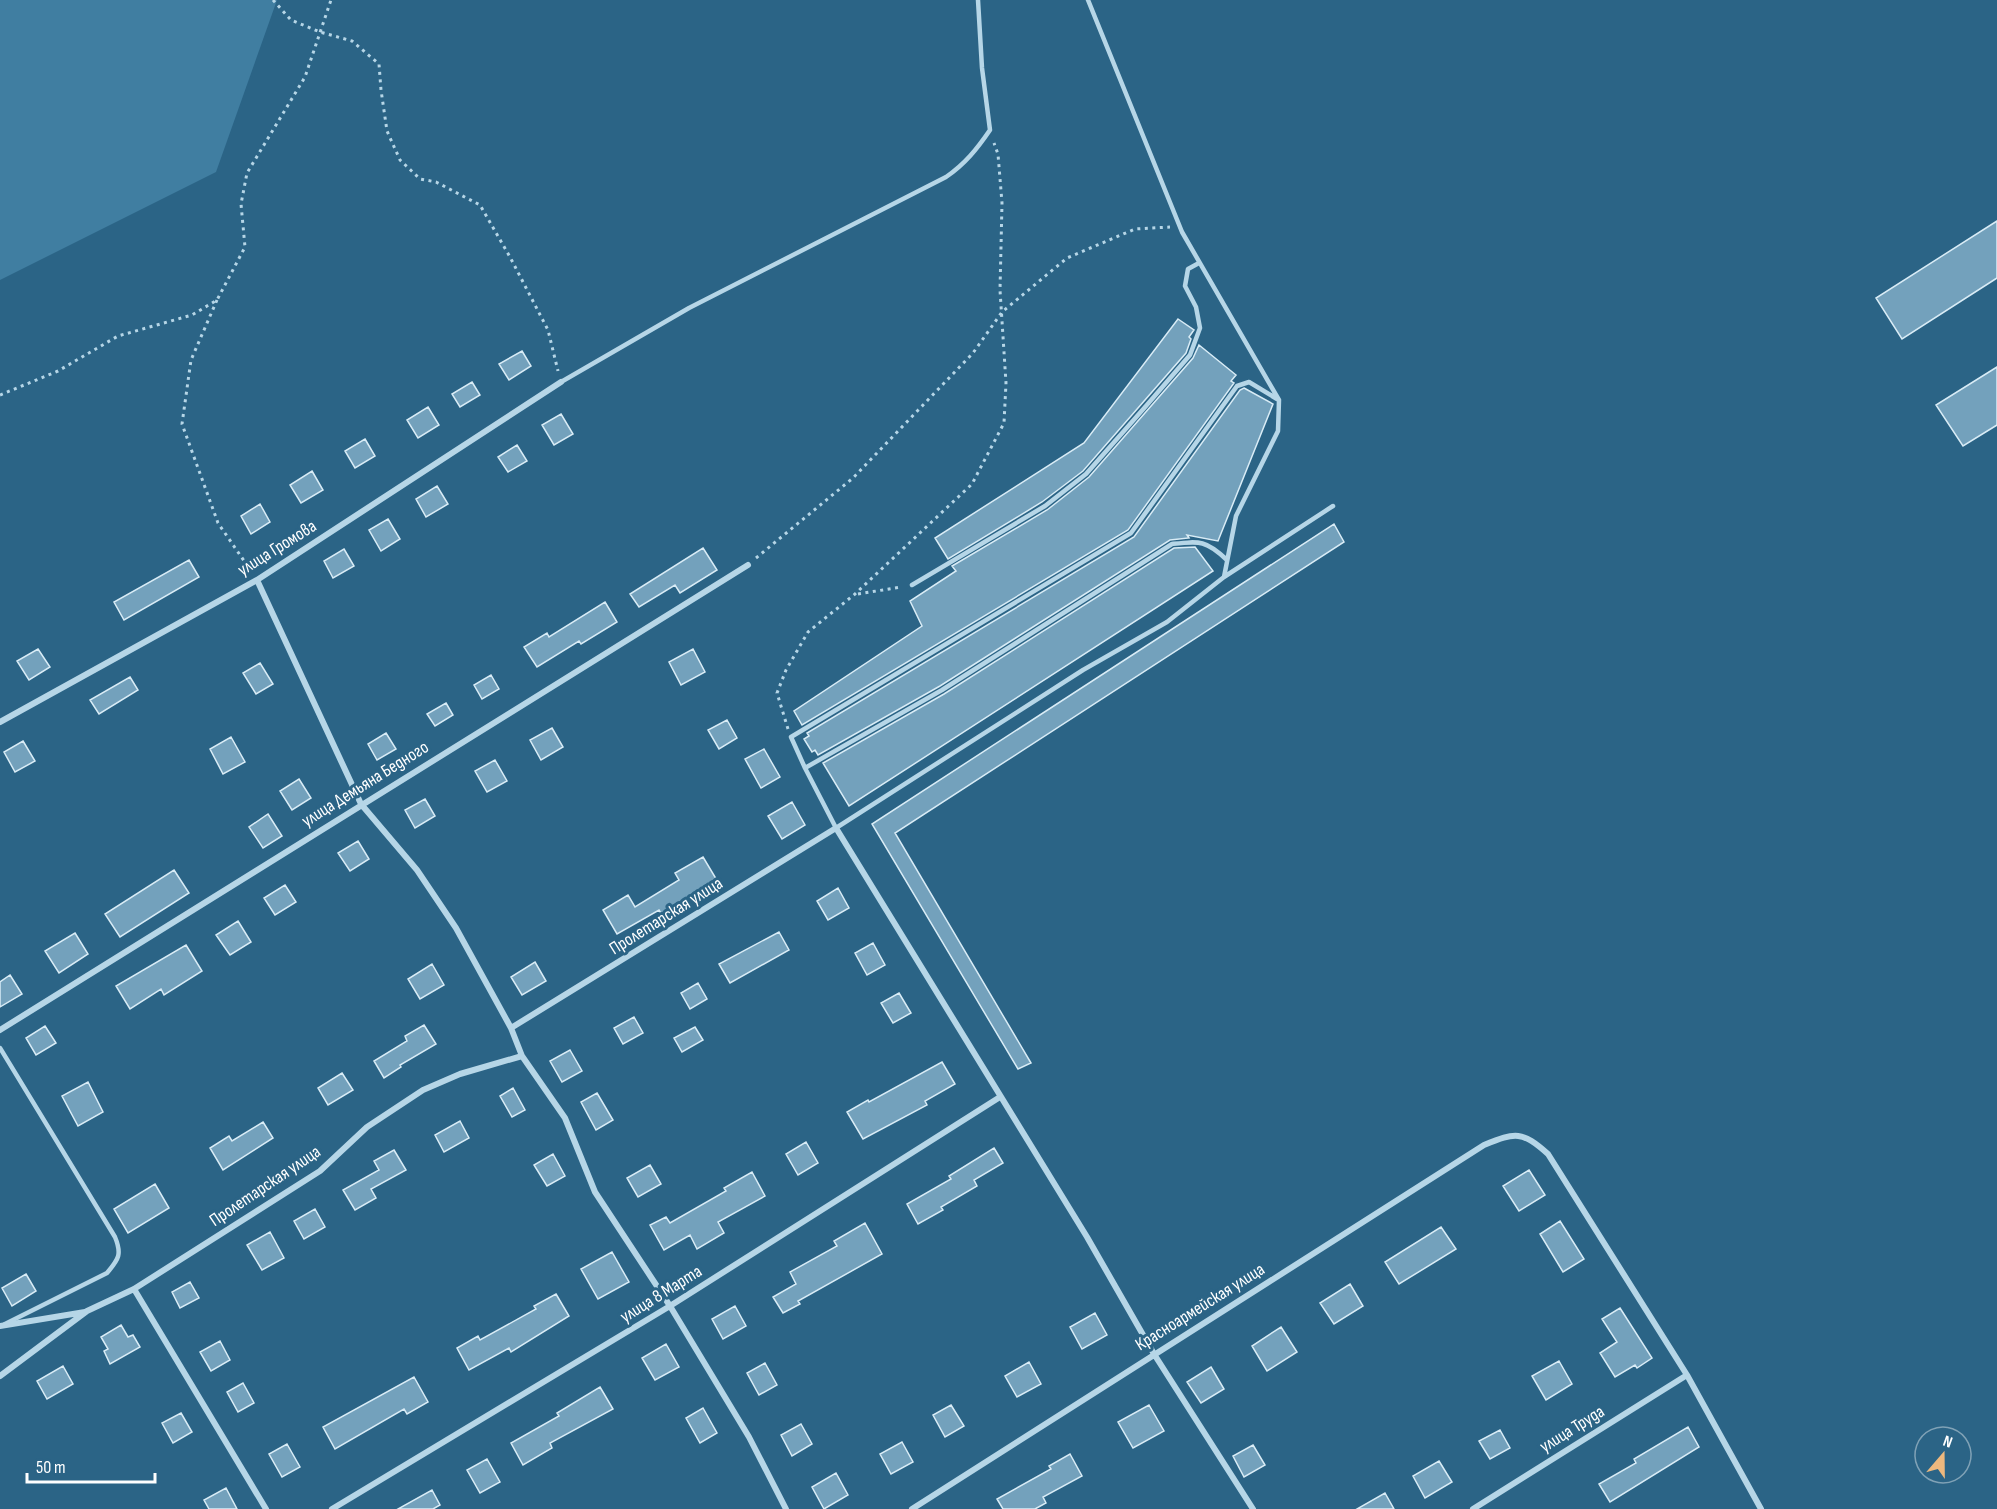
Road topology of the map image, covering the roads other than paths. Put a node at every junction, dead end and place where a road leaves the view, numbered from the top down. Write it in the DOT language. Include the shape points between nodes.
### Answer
graph roads {
  1 [pos="978,0"];
  2 [pos="1088,0"];
  3 [pos="1199,262"];
  4 [pos="561,382"];
  5 [pos="1279,400"];
  6 [pos="1333,506"];
  7 [pos="1227,560"];
  8 [pos="748,565"];
  9 [pos="1224,577"];
  10 [pos="257,580"];
  11 [pos="912,585"];
  12 [pos="0,722"];
  13 [pos="805,768"];
  14 [pos="361,804"];
  15 [pos="836,828"];
  16 [pos="511,1028"];
  17 [pos="0,1030"];
  18 [pos="0,1048"];
  19 [pos="522,1056"];
  20 [pos="1000,1097"];
  21 [pos="134,1289"];
  22 [pos="670,1306"];
  23 [pos="87,1311"];
  24 [pos="2,1325"];
  25 [pos="1154,1354"];
  26 [pos="1687,1375"];
  27 [pos="0,1376"];
  28 [pos="266,1509"];
  29 [pos="332,1509"];
  30 [pos="786,1509"];
  31 [pos="912,1509"];
  32 [pos="1253,1509"];
  33 [pos="1473,1509"];
  34 [pos="1761,1509"];
  1 -- 4 [label="lane" via="990,129 960,168 689,308"];
  2 -- 3 [label="lane" via="1180,227"];
  3 -- 5 [label="lane"];
  3 -- 11 [label="lane" via="1188,269 1185,286 1196,307 1200,328 1190,355 1086,474 1046,506"];
  4 -- 10 [label="street, улица Громова"];
  5 -- 7 [label="lane" via="1278,431 1236,516"];
  5 -- 13 [label="lane" via="1249,382 1237,386 1131,533 791,737"];
  6 -- 9 [label="lane"];
  7 -- 9 [label="lane"];
  7 -- 13 [label="lane" via="1200,541 1172,544 942,690"];
  8 -- 14 [label="street, улица Демьяна Бедного"];
  9 -- 15 [label="lane" via="1167,621"];
  10 -- 12 [label="street, улица Громова"];
  10 -- 14 [label="street"];
  13 -- 15 [label="lane"];
  14 -- 16 [label="street" via="438,898"];
  14 -- 17 [label="street, улица Демьяна Бедного"];
  15 -- 16 [label="street, Пролетарская улица"];
  15 -- 20 [label="street"];
  16 -- 19 [label="street"];
  18 -- 24 [label="lane" via="119,1248 118,1261 107,1273"];
  19 -- 21 [label="street, Пролетарская улица" via="460,1074 423,1090 367,1127 320,1171"];
  19 -- 22 [label="street" via="565,1118 595,1192"];
  20 -- 22 [label="street, улица 8 Марта"];
  20 -- 25 [label="street"];
  21 -- 23 [label="street, Пролетарская улица"];
  21 -- 28 [label="street"];
  22 -- 29 [label="street, улица 8 Марта"];
  22 -- 30 [label="street" via="749,1437"];
  23 -- 24 [label="street, Пролетарская улица"];
  23 -- 27 [label="street, Пролетарская улица"];
  25 -- 26 [label="street, Красноармейская улица" via="1484,1145 1507,1136 1520,1136 1532,1140 1548,1154"];
  25 -- 31 [label="street, Красноармейская улица"];
  25 -- 32 [label="street"];
  26 -- 33 [label="street, улица Труда"];
  26 -- 34 [label="street"];
}
